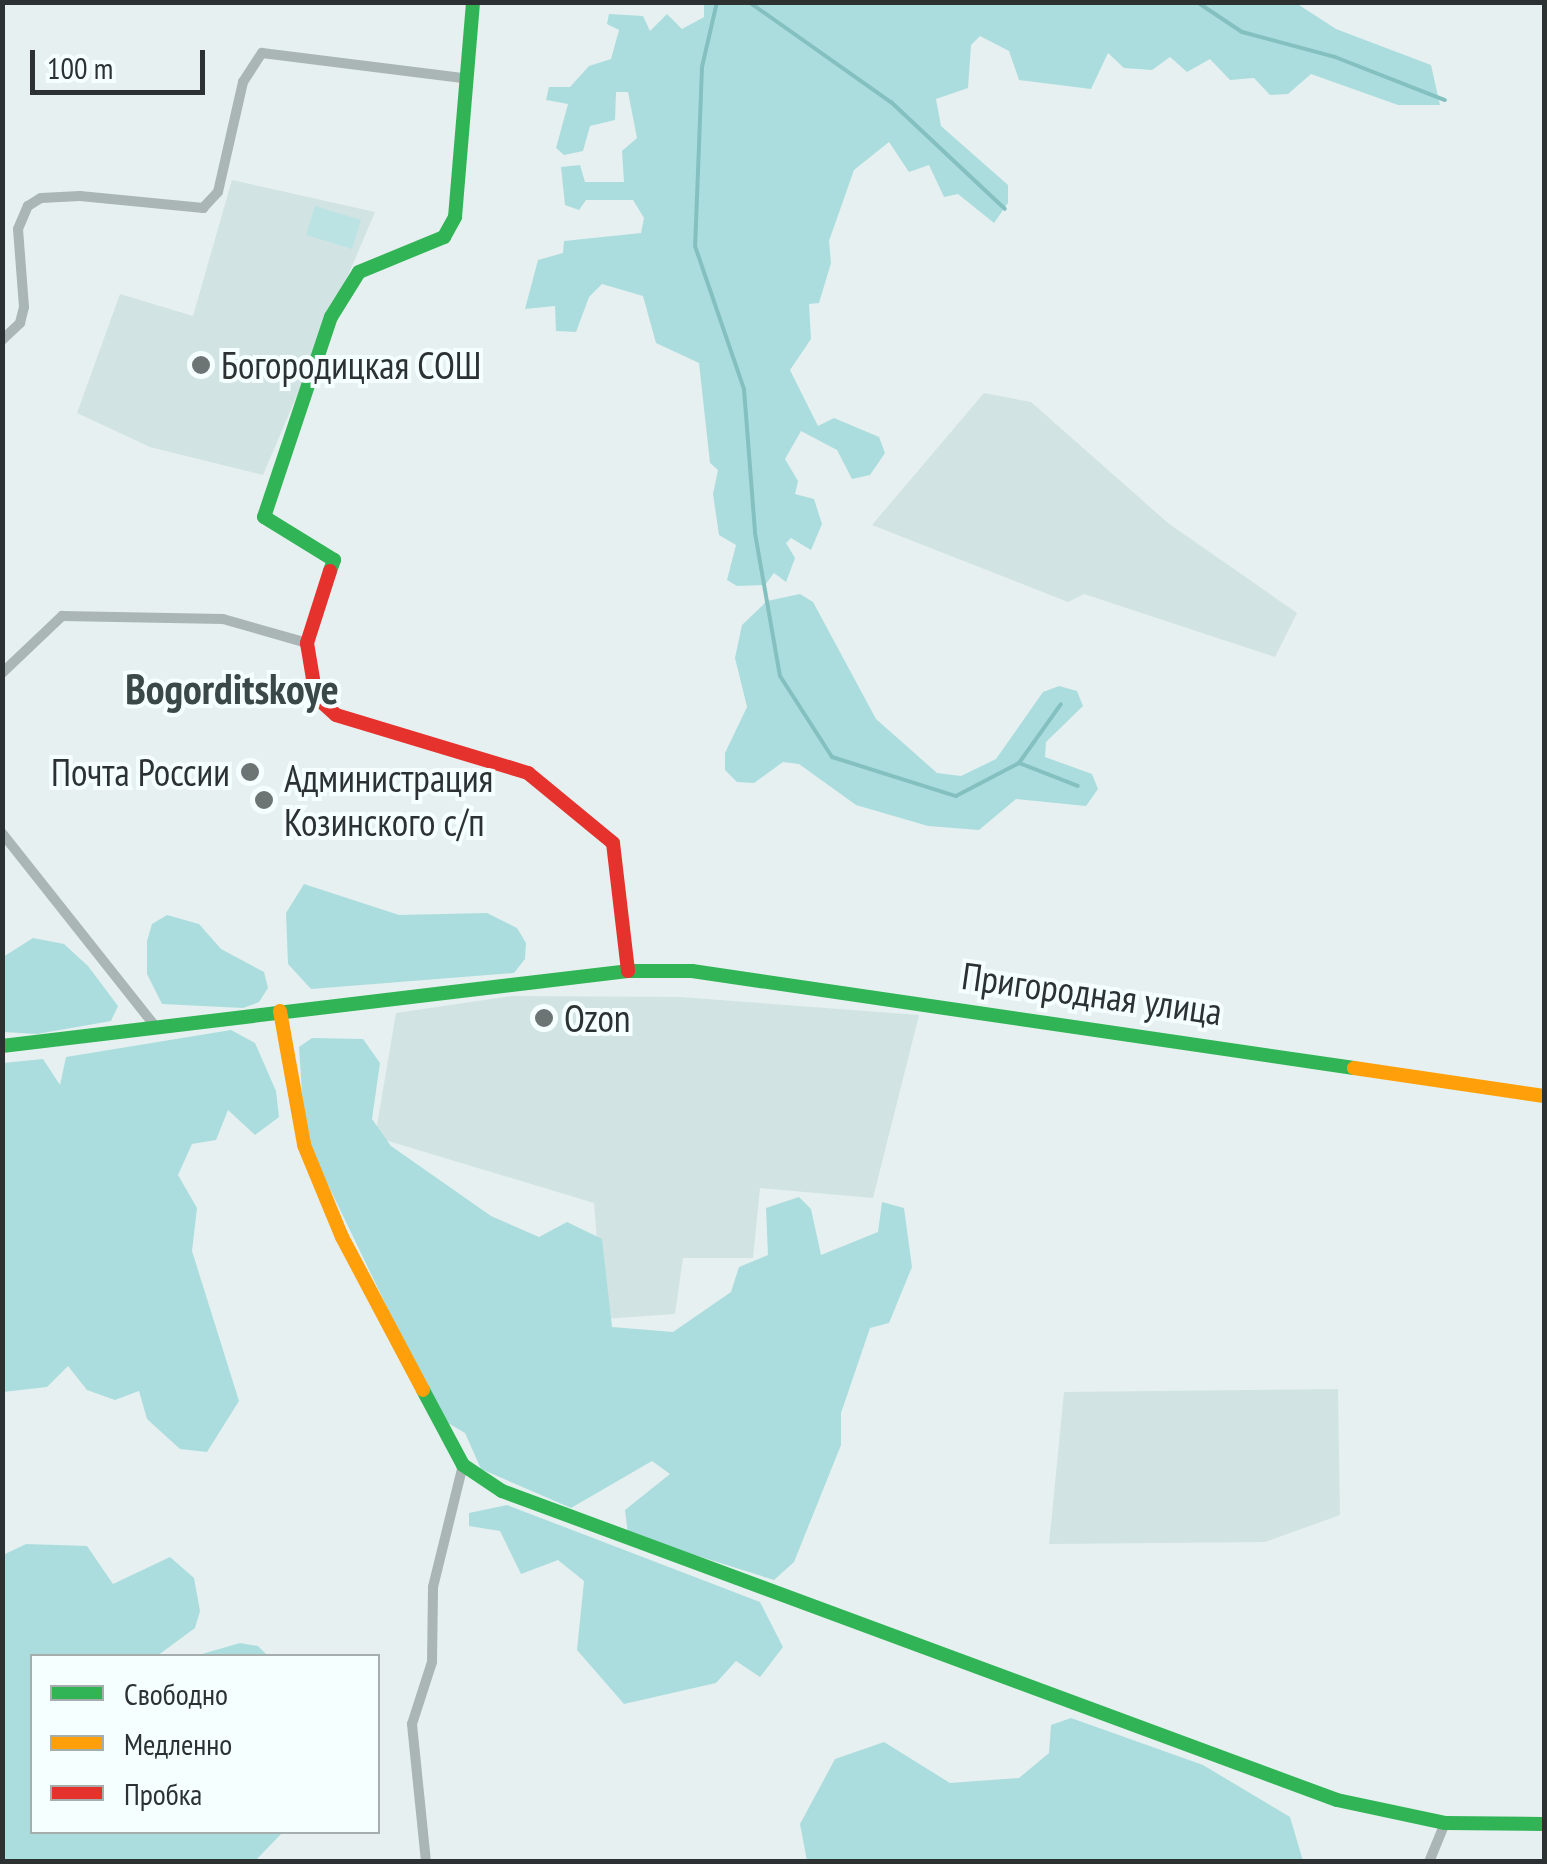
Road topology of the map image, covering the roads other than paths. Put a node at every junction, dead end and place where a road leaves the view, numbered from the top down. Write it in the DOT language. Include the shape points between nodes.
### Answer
graph roads {
  1 [pos="473,2"];
  2 [pos="464,78"];
  3 [pos="2,340"];
  4 [pos="307,643"];
  5 [pos="2,674"];
  6 [pos="2,833"];
  7 [pos="628,971"];
  8 [pos="280,1011"];
  9 [pos="156,1027"];
  10 [pos="2,1046"];
  11 [pos="1544,1096"];
  12 [pos="463,1465"];
  13 [pos="1445,1824"];
  14 [pos="1544,1824"];
  15 [pos="426,1862"];
  16 [pos="1429,1862"];
  1 -- 2 [label="street"];
  2 -- 3 [label="street" via="262,53 243,82 218,192 203,208 80,196 41,198 28,206 18,229 24,307 20,323"];
  2 -- 4 [label="street" via="455,217 444,237 359,272 331,317 264,502 264,516 334,560"];
  4 -- 5 [label="street" via="222,619 62,616"];
  4 -- 7 [label="street" via="311,687 326,708 528,773 612,843"];
  6 -- 9 [label="street"];
  7 -- 8 [label="street, Пригородная улица"];
  7 -- 11 [label="street, Пригородная улица" via="746,975"];
  8 -- 9 [label="street, Пригородная улица"];
  8 -- 12 [label="street" via="304,1145 342,1237"];
  9 -- 10 [label="street, Пригородная улица"];
  12 -- 13 [label="street" via="502,1491 1336,1800"];
  12 -- 15 [label="street" via="433,1587 432,1662 412,1724"];
  13 -- 14 [label="street"];
  13 -- 16 [label="street"];
}
